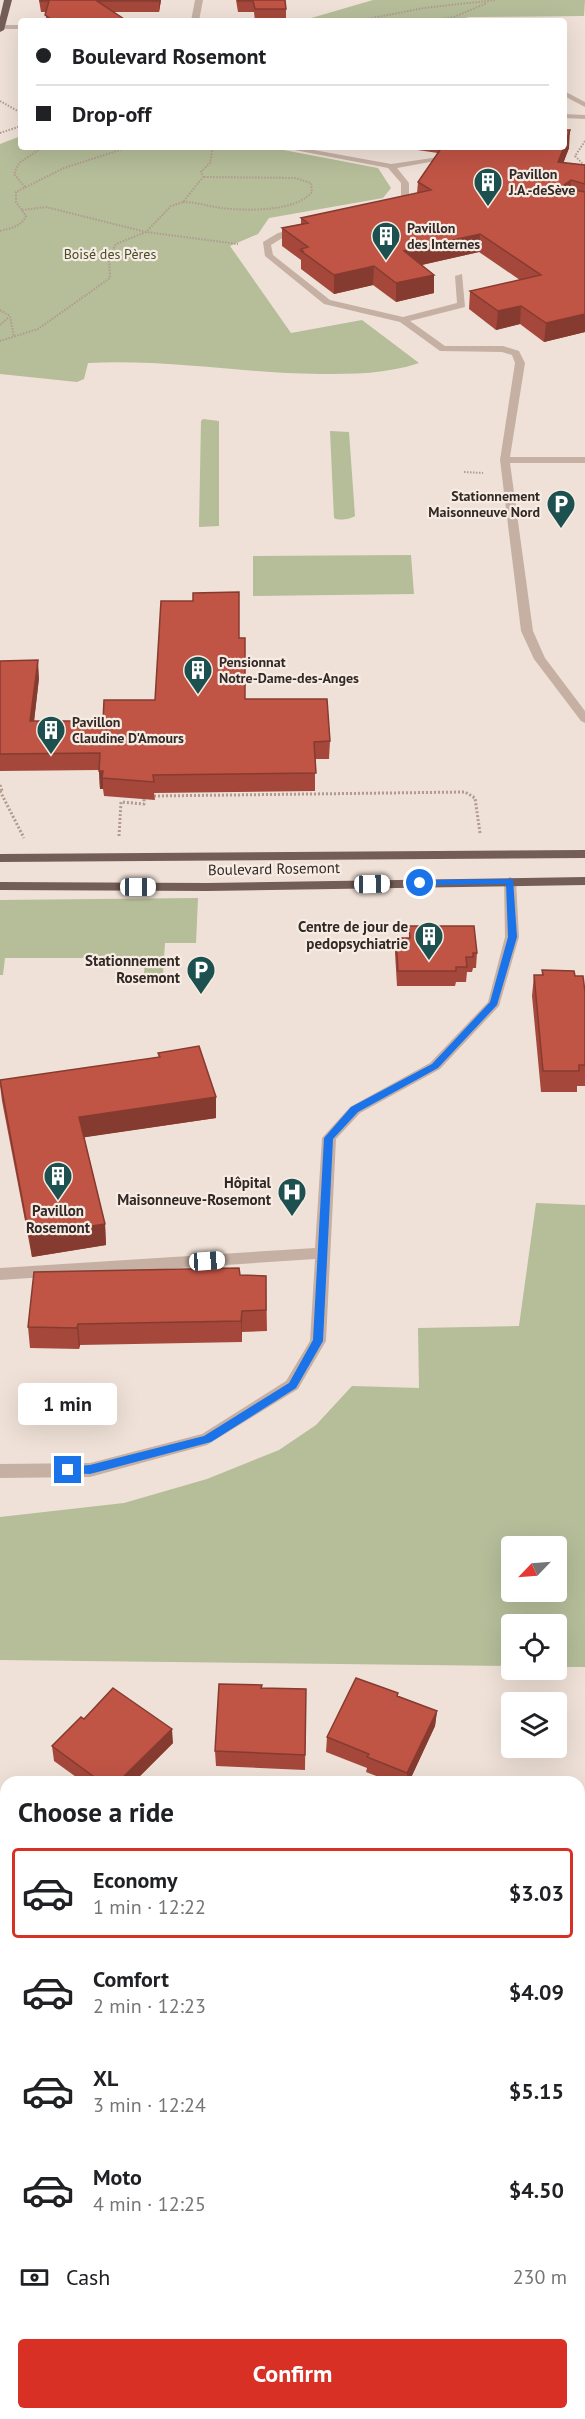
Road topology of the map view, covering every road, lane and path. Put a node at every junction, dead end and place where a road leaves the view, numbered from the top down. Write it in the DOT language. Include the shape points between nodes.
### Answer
graph roads {
  1 [pos="8,0"];
  2 [pos="200,0"];
  3 [pos="196,18"];
  4 [pos="372,18"];
  5 [pos="447,18"];
  6 [pos="18,27"];
  7 [pos="0,28"];
  8 [pos="567,95"];
  9 [pos="0,101"];
  10 [pos="585,105"];
  11 [pos="18,111"];
  12 [pos="567,116"];
  13 [pos="585,117"];
  14 [pos="18,127"];
  15 [pos="0,133"];
  16 [pos="585,141"];
  17 [pos="38,150"];
  18 [pos="120,150"];
  19 [pos="214,150"];
  20 [pos="300,150"];
  21 [pos="468,155"];
  22 [pos="391,166"];
  23 [pos="585,166"];
  24 [pos="576,168"];
  25 [pos="203,177"];
  26 [pos="25,187"];
  27 [pos="183,202"];
  28 [pos="22,210"];
  29 [pos="384,211"];
  30 [pos="315,227"];
  31 [pos="0,231"];
  32 [pos="146,232"];
  33 [pos="238,244"];
  34 [pos="459,276"];
  35 [pos="0,310"];
  36 [pos="10,316"];
  37 [pos="403,320"];
  38 [pos="0,325"];
  39 [pos="14,337"];
  40 [pos="0,341"];
  41 [pos="505,460"];
  42 [pos="585,460"];
  43 [pos="465,472"];
  44 [pos="483,473"];
  45 [pos="585,718"];
  46 [pos="0,785"];
  47 [pos="1,791"];
  48 [pos="154,796"];
  49 [pos="144,799"];
  50 [pos="481,843"];
  51 [pos="119,845"];
  52 [pos="28,846"];
  53 [pos="585,854"];
  54 [pos="0,858"];
  55 [pos="510,881"];
  56 [pos="585,881"];
  57 [pos="0,886"];
  58 [pos="322,1253"];
  59 [pos="0,1275"];
  60 [pos="0,1471"];
  1 -- 7 [label="main road"];
  2 -- 3 [label="street"];
  4 -- 5 [label="path" via="496,0"];
  6 -- 7 [label="street"];
  8 -- 10 [label="street"];
  9 -- 11 [label="path"];
  12 -- 13 [label="street"];
  14 -- 15 [label="path"];
  16 -- 23 [label="path" via="575,156"];
  17 -- 26 [label="path" via="19,163 14,174"];
  18 -- 26 [label="path" via="73,165"];
  19 -- 25 [label="path" via="210,163 201,172"];
  20 -- 22 [label="street"];
  21 -- 22 [label="street"];
  22 -- 29 [label="street" via="405,183 405,203"];
  23 -- 24 [label="path"];
  25 -- 27 [label="path"];
  25 -- 27 [label="path" via="295,178 313,187 302,200 272,210"];
  26 -- 28 [label="path" via="14,197"];
  27 -- 32 [label="path" via="171,206"];
  28 -- 31 [label="path" via="26,216 22,225"];
  28 -- 32 [label="path" via="46,207"];
  30 -- 37 [label="street" via="281,235 266,244 269,256 327,302"];
  32 -- 33 [label="path"];
  32 -- 39 [label="path" via="116,244 109,258 110,279 38,329"];
  34 -- 37 [label="street" via="462,305"];
  35 -- 36 [label="path"];
  36 -- 38 [label="path"];
  36 -- 39 [label="path"];
  37 -- 41 [label="street" via="443,349 503,349 516,353 520,363"];
  39 -- 40 [label="path"];
  41 -- 42 [label="street"];
  41 -- 45 [label="street" via="527,631 540,658"];
  43 -- 44 [label="path"];
  46 -- 47 [label="path"];
  47 -- 52 [label="path"];
  48 -- 50 [label="path" via="465,792 475,798"];
  49 -- 51 [label="path" via="144,804 121,802"];
  53 -- 54 [label="main road, Boulevard Rosemont"];
  55 -- 56 [label="main road, Boulevard Rosemont"];
  55 -- 57 [label="main road, Boulevard Rosemont" via="207,887"];
  55 -- 58 [label="street" via="513,937 494,1003 435,1066 355,1110 328,1138"];
  58 -- 59 [label="street"];
  58 -- 60 [label="street" via="318,1341 292,1385 207,1439 90,1470"];
}
